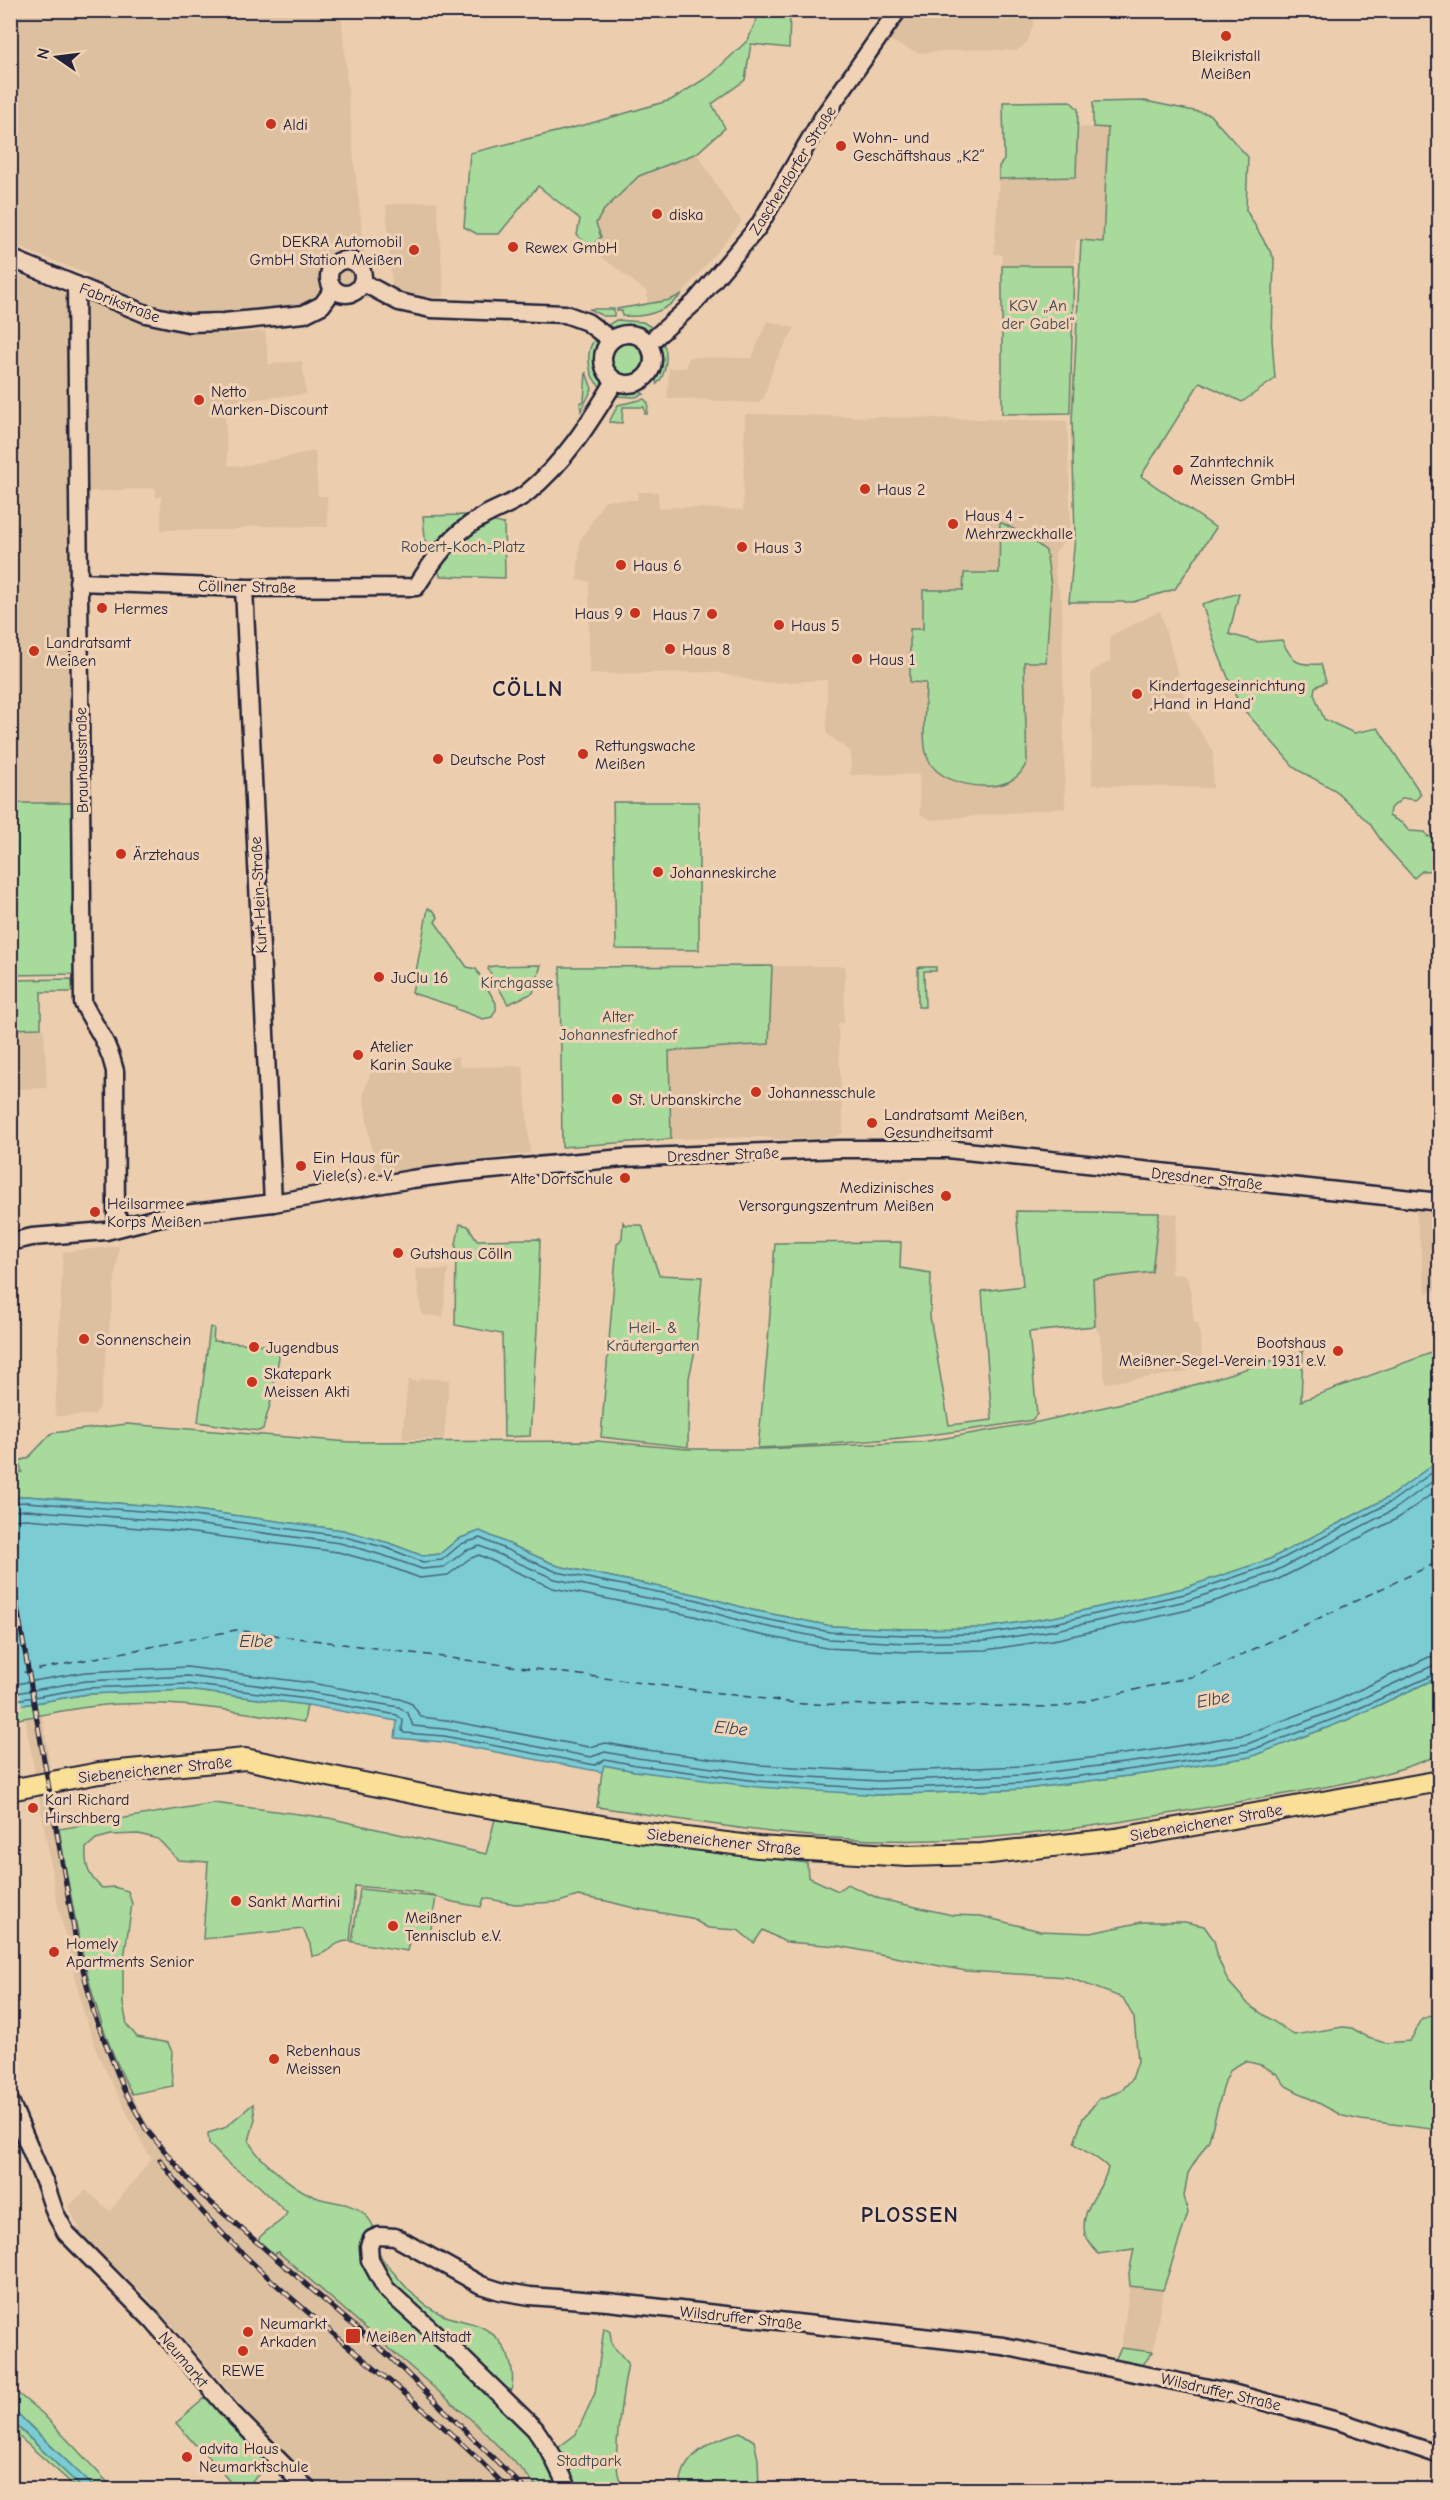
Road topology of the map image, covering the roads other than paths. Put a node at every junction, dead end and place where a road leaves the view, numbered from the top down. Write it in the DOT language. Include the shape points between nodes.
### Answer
graph roads {
  1 [pos="898,10"];
  2 [pos="10,258"];
  3 [pos="363,282"];
  4 [pos="76,285"];
  5 [pos="333,290"];
  6 [pos="611,340"];
  7 [pos="648,344"];
  8 [pos="615,381"];
  9 [pos="78,582"];
  10 [pos="244,588"];
  11 [pos="1440,1202"];
  12 [pos="273,1203"];
  13 [pos="123,1226"];
  14 [pos="10,1242"];
  15 [pos="1440,1781"];
  16 [pos="10,1790"];
  17 [pos="10,2102"];
  18 [pos="1440,2455"];
  19 [pos="308,2490"];
  20 [pos="569,2490"];
  1 -- 7 [label="street, Zaschendorfer Straße" via="823,117 759,227 695,302"];
  2 -- 4 [label="street, Fabrikstraße"];
  3 -- 5 [label="street" via="350,294"];
  3 -- 5 [label="street" via="358,265 341,261 329,273"];
  3 -- 6 [label="street" via="399,302 430,309 565,314 587,322"];
  4 -- 5 [label="street, Fabrikstraße" via="146,314 188,323 304,314 321,305"];
  4 -- 9 [label="street, Brauhausstraße"];
  6 -- 7 [label="street" via="631,334"];
  6 -- 8 [label="street" via="603,359 606,372"];
  7 -- 8 [label="street" via="653,357 648,374 634,383"];
  8 -- 10 [label="street, Cöllner Straße" via="586,428 550,471 516,501 480,518 455,536 416,587"];
  9 -- 10 [label="street, Cöllner Straße"];
  9 -- 13 [label="street, Brauhausstraße" via="83,1003 101,1032 115,1071 116,1214"];
  10 -- 12 [label="street, Kurt-Hein-Straße"];
  11 -- 12 [label="street, Dresdner Straße" via="927,1148 622,1158 412,1179"];
  12 -- 13 [label="street, Dresdner Straße" via="161,1216"];
  13 -- 14 [label="street, Dresdner Straße" via="106,1232"];
  15 -- 16 [label="main road, Siebeneichener Straße" via="1115,1839 982,1854 907,1856 758,1847 638,1832 479,1806 245,1759 99,1773"];
  17 -- 19 [label="street, Neumarkt" via="62,2227 76,2246 153,2321 223,2404"];
  18 -- 20 [label="street, Wilsdruffer Straße" via="1341,2422 1228,2392 1003,2346 500,2291 481,2285 395,2237 372,2239 370,2260 386,2289 535,2429"];
}
